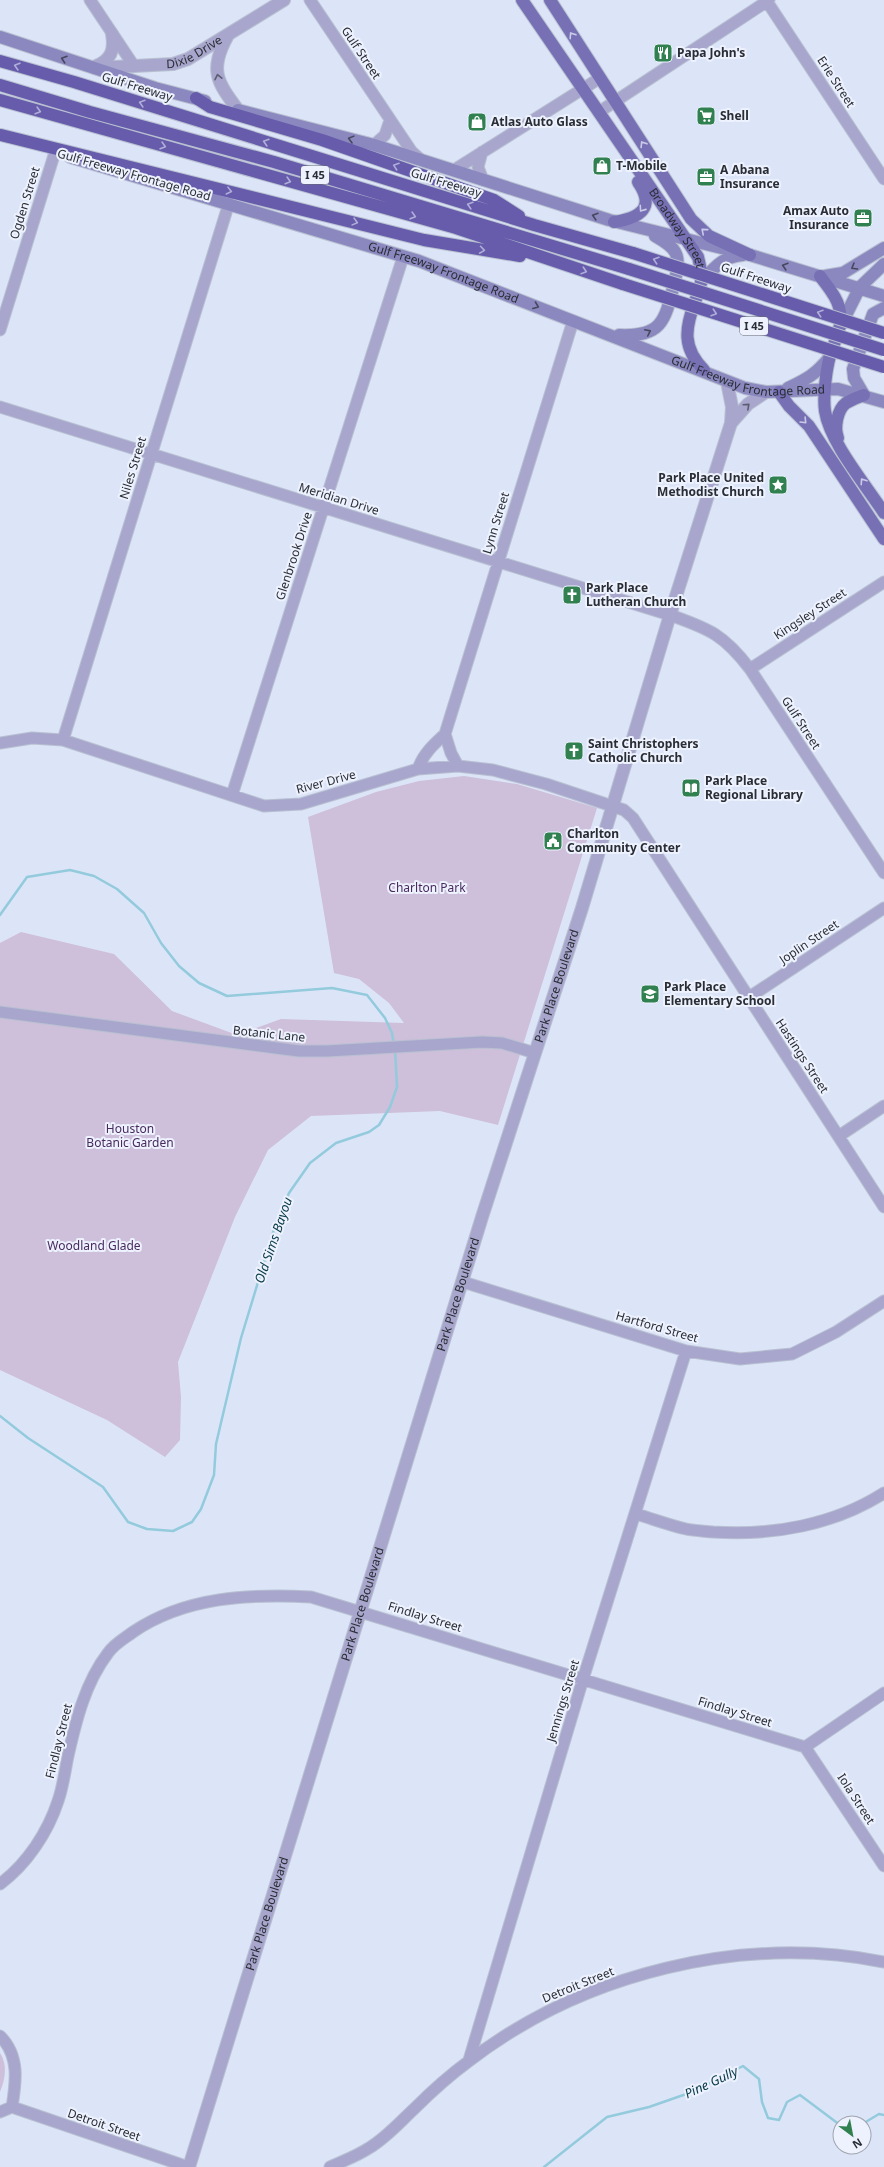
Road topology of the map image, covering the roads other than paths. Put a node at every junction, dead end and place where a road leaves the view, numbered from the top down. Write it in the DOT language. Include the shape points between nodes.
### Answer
graph roads {
  1 [pos="90,0"];
  2 [pos="284,0"];
  3 [pos="310,0"];
  4 [pos="522,0"];
  5 [pos="550,0"];
  6 [pos="768,0"];
  7 [pos="112,34"];
  8 [pos="228,36"];
  9 [pos="0,37"];
  10 [pos="0,61"];
  11 [pos="134,66"];
  12 [pos="92,68"];
  13 [pos="600,78"];
  14 [pos="0,85"];
  15 [pos="581,89"];
  16 [pos="196,98"];
  17 [pos="0,100"];
  18 [pos="616,101"];
  19 [pos="238,110"];
  20 [pos="599,112"];
  21 [pos="390,120"];
  22 [pos="0,135"];
  23 [pos="374,145"];
  24 [pos="54,152"];
  25 [pos="482,152"];
  26 [pos="420,159"];
  27 [pos="638,169"];
  28 [pos="454,170"];
  29 [pos="884,179"];
  30 [pos="483,180"];
  31 [pos="229,203"];
  32 [pos="614,222"];
  33 [pos="534,225"];
  34 [pos="649,232"];
  35 [pos="687,240"];
  36 [pos="884,248"];
  37 [pos="750,255"];
  38 [pos="403,257"];
  39 [pos="547,259"];
  40 [pos="884,264"];
  41 [pos="820,276"];
  42 [pos="702,282"];
  43 [pos="860,287"];
  44 [pos="884,296"];
  45 [pos="884,308"];
  46 [pos="573,321"];
  47 [pos="841,325"];
  48 [pos="0,330"];
  49 [pos="884,333"];
  50 [pos="610,335"];
  51 [pos="884,350"];
  52 [pos="829,358"];
  53 [pos="884,367"];
  54 [pos="704,370"];
  55 [pos="728,382"];
  56 [pos="826,389"];
  57 [pos="766,392"];
  58 [pos="779,392"];
  59 [pos="864,395"];
  60 [pos="884,402"];
  61 [pos="0,407"];
  62 [pos="731,423"];
  63 [pos="841,449"];
  64 [pos="150,453"];
  65 [pos="324,507"];
  66 [pos="884,512"];
  67 [pos="884,539"];
  68 [pos="498,562"];
  69 [pos="884,582"];
  70 [pos="670,615"];
  71 [pos="750,669"];
  72 [pos="445,734"];
  73 [pos="63,740"];
  74 [pos="0,743"];
  75 [pos="458,766"];
  76 [pos="418,769"];
  77 [pos="232,795"];
  78 [pos="613,806"];
  79 [pos="884,873"];
  80 [pos="884,908"];
  81 [pos="748,998"];
  82 [pos="0,1012"];
  83 [pos="535,1053"];
  84 [pos="884,1106"];
  85 [pos="839,1136"];
  86 [pos="884,1207"];
  87 [pos="462,1282"];
  88 [pos="884,1301"];
  89 [pos="686,1351"];
  90 [pos="884,1493"];
  91 [pos="636,1514"];
  92 [pos="362,1612"];
  93 [pos="583,1679"];
  94 [pos="884,1693"];
  95 [pos="806,1747"];
  96 [pos="884,1866"];
  97 [pos="0,1884"];
  98 [pos="884,1962"];
  99 [pos="0,2036"];
  100 [pos="470,2060"];
  101 [pos="12,2107"];
  102 [pos="0,2112"];
  103 [pos="188,2167"];
  104 [pos="330,2167"];
  1 -- 7 [label="street"];
  2 -- 8 [label="street, Dixie Drive"];
  3 -- 21 [label="street, Gulf Street"];
  4 -- 15 [label="main road, Broadway Street"];
  13 -- 5 [label="main road, Broadway Street, one-way"];
  6 -- 18 [label="street"];
  6 -- 29 [label="street, Erie Street"];
  7 -- 11 [label="street"];
  7 -- 12 [label="street" via="114,44 109,58"];
  8 -- 11 [label="street, Dixie Drive" via="188,59 173,64"];
  19 -- 8 [label="street, one-way" via="225,93 216,74 219,52"];
  12 -- 9 [label="main road, one-way"];
  33 -- 10 [label="highway, Gulf Freeway / I 45, one-way"];
  11 -- 12 [label="street, Dixie Drive"];
  12 -- 16 [label="main road"];
  13 -- 15 [label="street"];
  13 -- 18 [label="main road, Broadway Street"];
  14 -- 51 [label="highway, I 45, bridge" via="274,162 629,269"];
  15 -- 20 [label="main road, Broadway Street"];
  15 -- 25 [label="street"];
  16 -- 19 [label="main road"];
  33 -- 16 [label="highway, one-way" via="494,200 322,140 210,107"];
  17 -- 39 [label="highway, I 45, one-way" via="456,228"];
  18 -- 20 [label="street"];
  37 -- 18 [label="main road, Broadway Street, one-way" via="709,236 691,219"];
  23 -- 19 [label="main road, one-way"];
  20 -- 27 [label="main road, Broadway Street"];
  21 -- 23 [label="street" via="385,135"];
  21 -- 26 [label="street, Gulf Street" via="412,152"];
  22 -- 24 [label="main road, Gulf Freeway Frontage Road"];
  22 -- 39 [label="highway, one-way" via="439,243"];
  23 -- 26 [label="main road"];
  24 -- 31 [label="main road, Gulf Freeway Frontage Road"];
  24 -- 48 [label="street, Ogden Street"];
  25 -- 28 [label="street"];
  25 -- 30 [label="street" via="478,167"];
  26 -- 28 [label="main road"];
  27 -- 32 [label="main road, one-way" via="637,181 646,194 643,210 630,220"];
  27 -- 35 [label="main road, Broadway Street"];
  28 -- 30 [label="main road"];
  32 -- 30 [label="main road, one-way"];
  31 -- 38 [label="main road, Gulf Freeway Frontage Road"];
  31 -- 64 [label="street, Niles Street"];
  32 -- 34 [label="main road"];
  49 -- 33 [label="highway, Gulf Freeway / I 45, one-way, bridge" via="633,253"];
  34 -- 35 [label="main road"];
  50 -- 34 [label="main road, one-way" via="645,334 655,328 668,311 678,266 677,254 669,245"];
  35 -- 37 [label="main road"];
  35 -- 42 [label="main road, Broadway Street" via="698,257"];
  36 -- 41 [label="main road, one-way" via="843,273"];
  41 -- 37 [label="main road, one-way"];
  37 -- 42 [label="main road" via="730,257 718,264"];
  38 -- 46 [label="main road, Gulf Freeway Frontage Road, one-way"];
  38 -- 65 [label="street, Glenbrook Drive"];
  39 -- 53 [label="highway, I 45, one-way, bridge"];
  40 -- 43 [label="main road"];
  41 -- 43 [label="main road"];
  41 -- 47 [label="main road" via="836,297"];
  42 -- 54 [label="main road, Broadway Street" via="687,324 687,339 696,362"];
  43 -- 44 [label="main road"];
  43 -- 47 [label="main road"];
  45 -- 59 [label="main road" via="873,314 853,369 854,378"];
  46 -- 50 [label="main road, Gulf Freeway Frontage Road"];
  46 -- 68 [label="street, Lynn Street"];
  47 -- 52 [label="main road"];
  50 -- 54 [label="main road, Gulf Freeway Frontage Road"];
  52 -- 56 [label="main road"];
  52 -- 58 [label="main road" via="806,380"];
  54 -- 55 [label="main road, Gulf Freeway Frontage Road"];
  55 -- 57 [label="main road, Gulf Freeway Frontage Road"];
  55 -- 62 [label="street, Park Place Boulevard" via="732,407"];
  56 -- 58 [label="main road, Gulf Freeway Frontage Road"];
  56 -- 59 [label="main road, Gulf Freeway Frontage Road"];
  56 -- 63 [label="main road" via="824,402 828,424"];
  57 -- 58 [label="main road, Gulf Freeway Frontage Road"];
  62 -- 57 [label="street, Park Place Boulevard, one-way" via="744,408"];
  58 -- 67 [label="main road, one-way" via="809,426"];
  59 -- 60 [label="main road, Gulf Freeway Frontage Road"];
  59 -- 63 [label="main road" via="845,404 837,418 836,435"];
  61 -- 64 [label="street, Meridian Drive"];
  62 -- 70 [label="street, Park Place Boulevard"];
  66 -- 63 [label="main road, one-way"];
  64 -- 65 [label="street, Meridian Drive"];
  64 -- 73 [label="street, Niles Street"];
  65 -- 68 [label="street, Meridian Drive"];
  65 -- 77 [label="street, Glenbrook Drive"];
  68 -- 70 [label="street, Meridian Drive"];
  68 -- 72 [label="street, Lynn Street"];
  69 -- 71 [label="street, Kingsley Street"];
  70 -- 71 [label="street, Gulf Street" via="714,632 728,642"];
  70 -- 78 [label="street, Park Place Boulevard"];
  71 -- 79 [label="street, Gulf Street"];
  72 -- 75 [label="street"];
  72 -- 76 [label="street, Lynn Street" via="434,743 421,760"];
  73 -- 74 [label="street, River Drive" via="32,738"];
  73 -- 77 [label="street, River Drive"];
  75 -- 76 [label="street, River Drive"];
  75 -- 78 [label="street, River Drive" via="493,770"];
  76 -- 77 [label="street, River Drive" via="301,804 264,806"];
  78 -- 81 [label="street, Hastings Street" via="634,818"];
  78 -- 83 [label="street, Park Place Boulevard"];
  80 -- 81 [label="street, Joplin Street"];
  81 -- 85 [label="street, Hastings Street"];
  82 -- 83 [label="street, Botanic Lane" via="281,1049 327,1051 502,1043"];
  83 -- 87 [label="street, Park Place Boulevard"];
  84 -- 85 [label="street"];
  85 -- 86 [label="street, Hastings Street"];
  87 -- 89 [label="street, Hartford Street"];
  87 -- 92 [label="street, Park Place Boulevard"];
  88 -- 89 [label="street, Hartford Street" via="836,1332 792,1354 740,1359"];
  89 -- 91 [label="street, Jennings Street"];
  90 -- 91 [label="street" via="871,1502 833,1518 796,1528 735,1534 687,1530"];
  91 -- 93 [label="street, Jennings Street"];
  92 -- 93 [label="street, Findlay Street"];
  92 -- 97 [label="street, Findlay Street" via="311,1598 238,1597 188,1606 150,1622 124,1638 108,1652 92,1679 77,1716 59,1799 52,1818 28,1857"];
  92 -- 103 [label="street, Park Place Boulevard"];
  93 -- 95 [label="street, Findlay Street"];
  93 -- 100 [label="street, Jennings Street"];
  94 -- 95 [label="street"];
  95 -- 96 [label="street, Iola Street"];
  98 -- 100 [label="street, Detroit Street" via="814,1953 768,1953 678,1966 589,1992 522,2025"];
  99 -- 101 [label="street" via="12,2052 15,2066 16,2085"];
  100 -- 104 [label="street, Detroit Street" via="435,2088 385,2136 369,2148"];
  101 -- 102 [label="street"];
  101 -- 103 [label="street, Detroit Street"];
}
